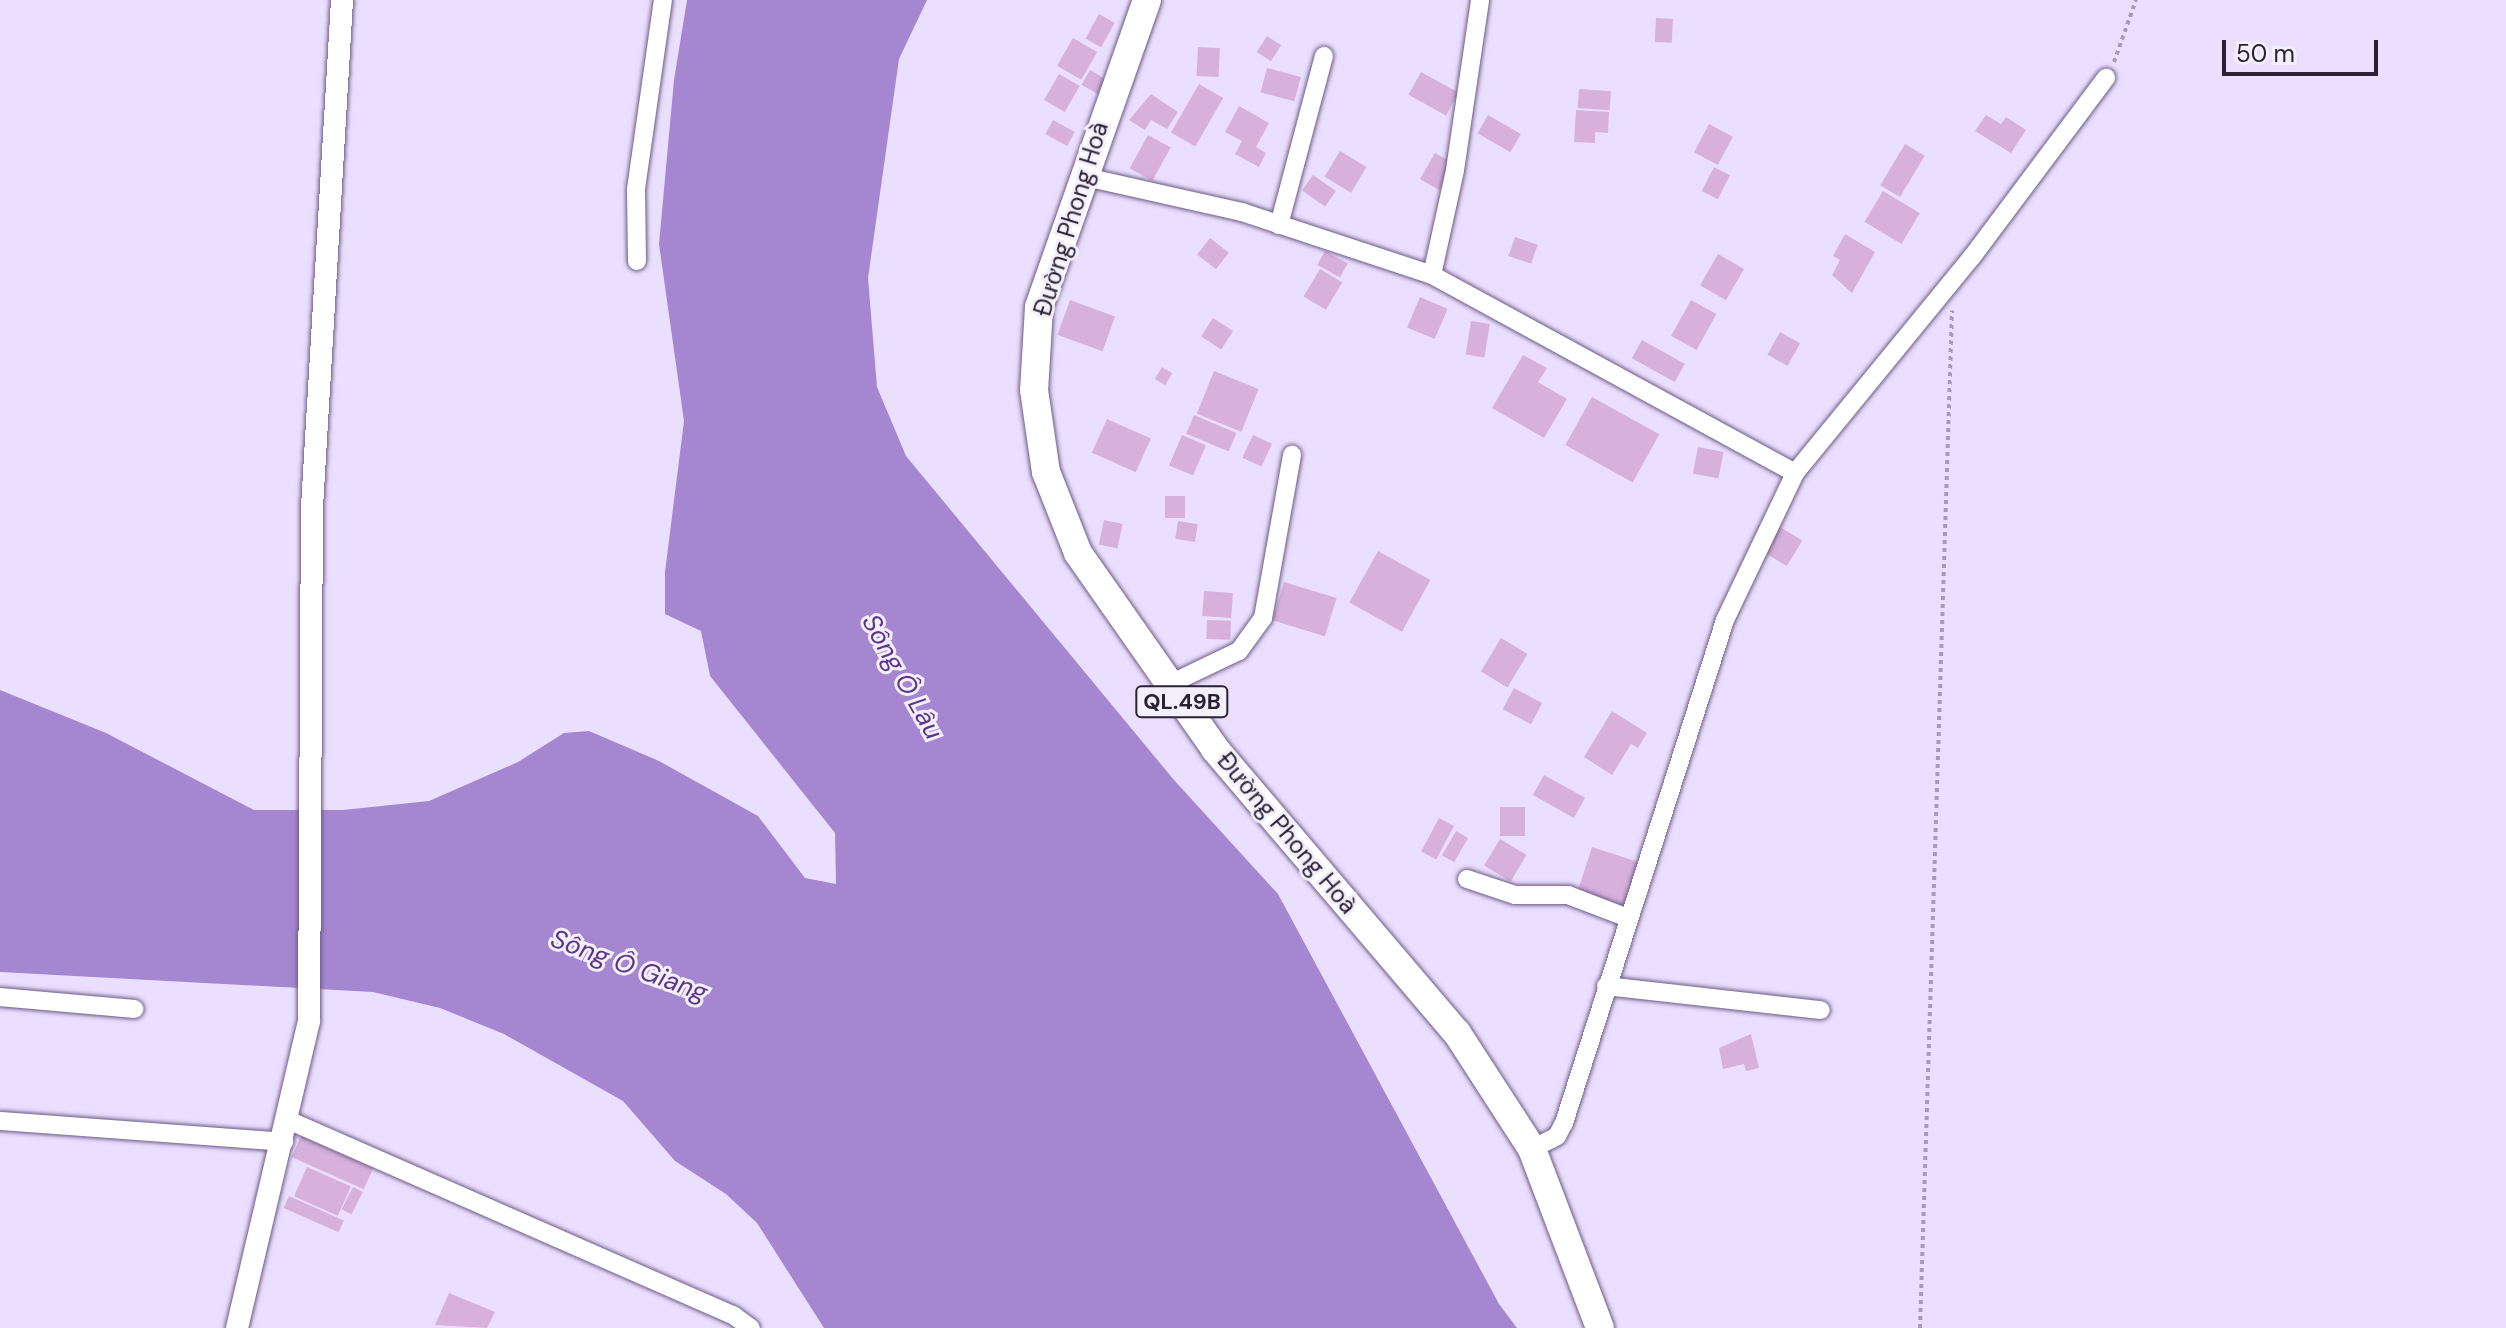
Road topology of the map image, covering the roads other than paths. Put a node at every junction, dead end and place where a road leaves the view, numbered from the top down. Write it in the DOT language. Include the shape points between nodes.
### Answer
graph roads {
  1 [pos="342,0"];
  2 [pos="663,0"];
  3 [pos="1147,0"];
  4 [pos="1480,0"];
  5 [pos="1324,56"];
  6 [pos="2106,78"];
  7 [pos="1081,176"];
  8 [pos="1279,225"];
  9 [pos="637,261"];
  10 [pos="1432,275"];
  11 [pos="1292,455"];
  12 [pos="1795,473"];
  13 [pos="1170,684"];
  14 [pos="1467,879"];
  15 [pos="1628,918"];
  16 [pos="1606,986"];
  17 [pos="0,997"];
  18 [pos="134,1009"];
  19 [pos="1821,1010"];
  20 [pos="0,1121"];
  21 [pos="286,1131"];
  22 [pos="1532,1149"];
  23 [pos="237,1328"];
  24 [pos="751,1328"];
  25 [pos="1600,1328"];
  1 -- 21 [label="street" via="312,507 309,1021"];
  2 -- 9 [label="street" via="636,189"];
  3 -- 7 [label="main road, Đường Phong Hoà / QL.49B"];
  4 -- 10 [label="street" via="1455,170"];
  5 -- 8 [label="street"];
  6 -- 12 [label="street" via="1972,257"];
  7 -- 8 [label="street" via="1191,198"];
  7 -- 13 [label="main road, Đường Phong Hoà / QL.49B" via="1039,307 1034,390 1046,472 1078,553"];
  8 -- 10 [label="street"];
  10 -- 12 [label="street"];
  11 -- 13 [label="street" via="1263,618 1239,651"];
  12 -- 15 [label="street" via="1725,620"];
  13 -- 22 [label="main road, Đường Phong Hoà / QL.49B" via="1215,749 1457,1033"];
  14 -- 15 [label="street" via="1515,895 1568,895"];
  15 -- 16 [label="street"];
  16 -- 19 [label="street"];
  16 -- 22 [label="street" via="1564,1123 1557,1136"];
  17 -- 18 [label="street"];
  20 -- 21 [label="street"];
  21 -- 23 [label="street"];
  21 -- 24 [label="street" via="733,1315"];
  22 -- 25 [label="main road, Đường Phong Hoà / QL.49B"];
}
